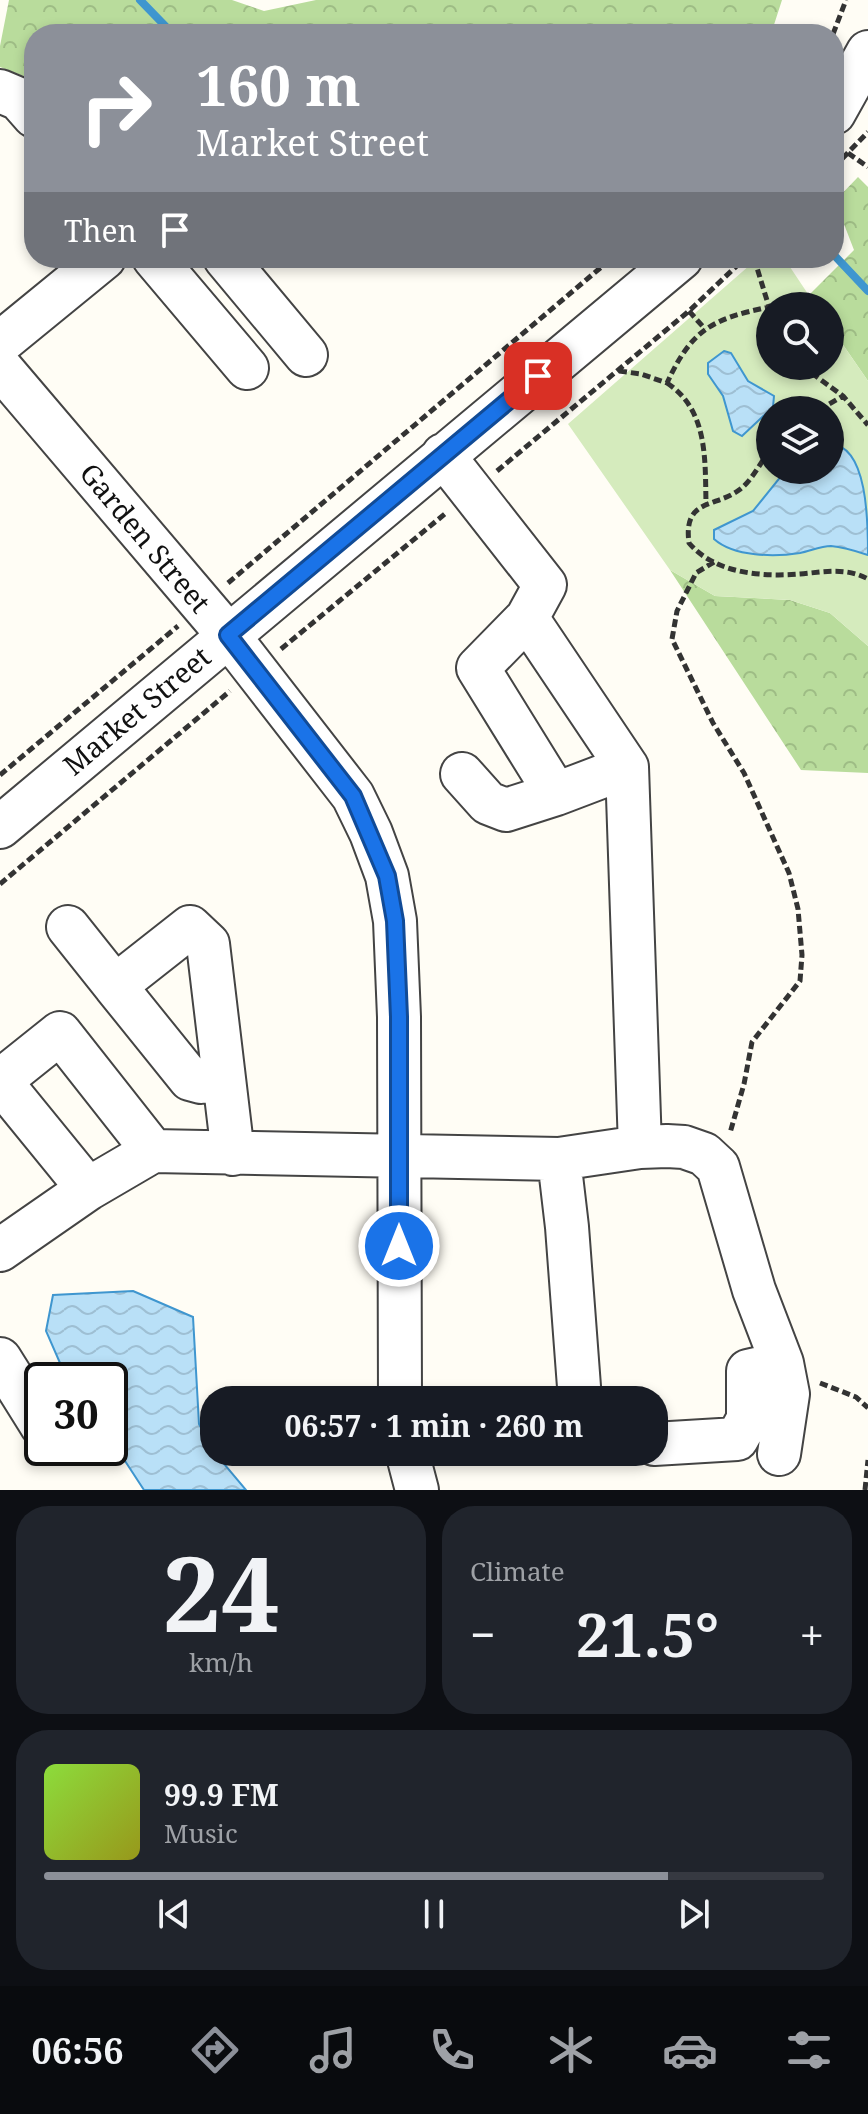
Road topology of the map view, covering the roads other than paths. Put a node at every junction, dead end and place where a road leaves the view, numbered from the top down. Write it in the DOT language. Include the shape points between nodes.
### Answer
graph roads {
  1 [pos="868,52"];
  2 [pos="0,91"];
  3 [pos="844,95"];
  4 [pos="24,105"];
  5 [pos="92,268"];
  6 [pos="165,268"];
  7 [pos="233,268"];
  8 [pos="669,268"];
  9 [pos="0,343"];
  10 [pos="306,355"];
  11 [pos="0,367"];
  12 [pos="247,368"];
  13 [pos="443,455"];
  14 [pos="527,618"];
  15 [pos="215,620"];
  16 [pos="627,767"];
  17 [pos="462,774"];
  18 [pos="556,794"];
  19 [pos="0,827"];
  20 [pos="68,927"];
  21 [pos="115,986"];
  22 [pos="223,1070"];
  23 [pos="640,1147"];
  24 [pos="153,1151"];
  25 [pos="233,1154"];
  26 [pos="399,1156"];
  27 [pos="559,1159"];
  28 [pos="88,1189"];
  29 [pos="0,1250"];
  30 [pos="0,1359"];
  31 [pos="784,1375"];
  32 [pos="400,1386"];
  33 [pos="579,1386"];
  34 [pos="24,1397"];
  35 [pos="668,1443"];
  36 [pos="779,1454"];
  37 [pos="411,1466"];
  38 [pos="417,1490"];
  1 -- 3 [label="street"];
  2 -- 4 [label="street"];
  5 -- 9 [label="street"];
  6 -- 12 [label="street"];
  7 -- 10 [label="street"];
  8 -- 13 [label="street, Market Street"];
  11 -- 15 [label="street, Garden Street"];
  13 -- 14 [label="street" via="545,585"];
  13 -- 15 [label="street, Market Street"];
  14 -- 16 [label="street"];
  14 -- 18 [label="street" via="478,668"];
  15 -- 19 [label="street, Market Street"];
  15 -- 26 [label="street, Garden Street" via="353,796 387,876 395,921"];
  16 -- 18 [label="street"];
  16 -- 23 [label="street"];
  17 -- 18 [label="street" via="488,803 506,810"];
  20 -- 21 [label="street"];
  21 -- 22 [label="street" via="190,1079 201,1082"];
  21 -- 22 [label="street" via="190,927 208,944"];
  22 -- 25 [label="street"];
  23 -- 27 [label="street"];
  23 -- 31 [label="street" via="684,1147 704,1154 718,1167"];
  24 -- 25 [label="street"];
  24 -- 28 [label="street"];
  24 -- 28 [label="street" via="60,1033 0,1081"];
  25 -- 26 [label="street"];
  26 -- 27 [label="street"];
  26 -- 32 [label="street, Garden Street"];
  27 -- 33 [label="street"];
  28 -- 29 [label="street"];
  30 -- 34 [label="street"];
  31 -- 35 [label="street" via="748,1371 748,1419 737,1439"];
  31 -- 36 [label="street" via="788,1394"];
  37 -- 38 [label="street"];
}
